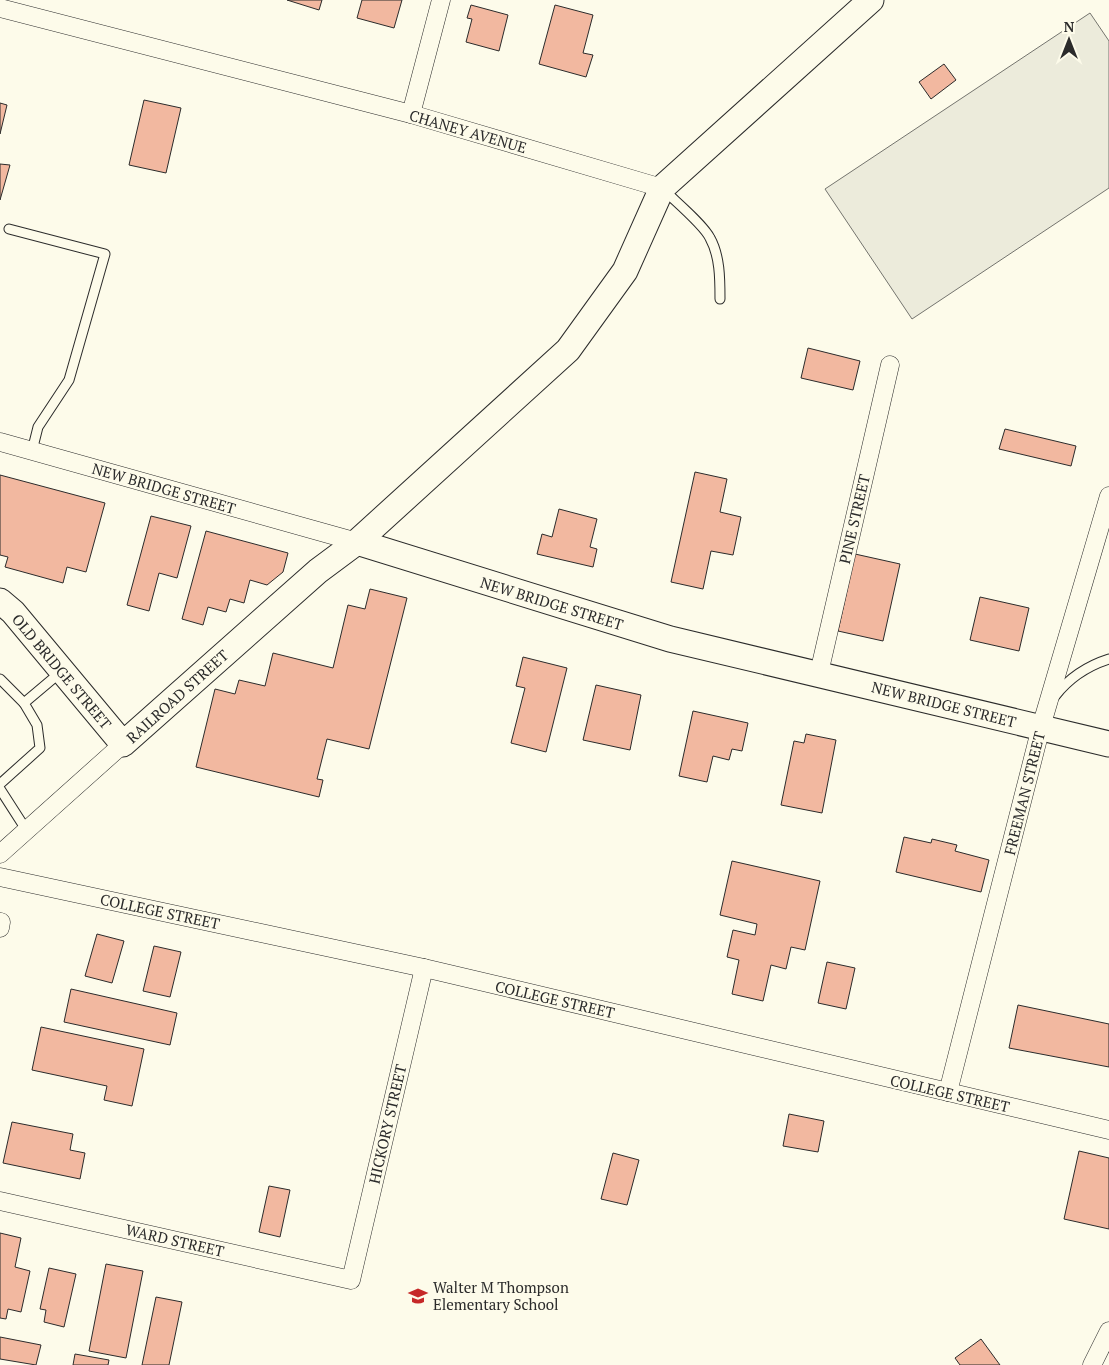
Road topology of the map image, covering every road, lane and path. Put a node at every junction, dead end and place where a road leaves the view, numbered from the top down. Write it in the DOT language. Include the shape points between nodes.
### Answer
graph roads {
  1 [pos="441,0"];
  2 [pos="872,0"];
  3 [pos="0,8"];
  4 [pos="410,114"];
  5 [pos="662,188"];
  6 [pos="8,229"];
  7 [pos="720,299"];
  8 [pos="890,365"];
  9 [pos="0,442"];
  10 [pos="32,451"];
  11 [pos="1109,496"];
  12 [pos="357,542"];
  13 [pos="0,601"];
  14 [pos="1109,659"];
  15 [pos="62,670"];
  16 [pos="819,673"];
  17 [pos="0,679"];
  18 [pos="24,703"];
  19 [pos="1044,717"];
  20 [pos="123,744"];
  21 [pos="1109,744"];
  22 [pos="0,784"];
  23 [pos="0,789"];
  24 [pos="27,831"];
  25 [pos="0,854"];
  26 [pos="0,876"];
  27 [pos="424,968"];
  28 [pos="948,1092"];
  29 [pos="1109,1130"];
  30 [pos="0,1201"];
  31 [pos="350,1280"];
  32 [pos="1109,1331"];
  33 [pos="1092,1365"];
  1 -- 4 [label="street"];
  2 -- 5 [label="main road"];
  3 -- 4 [label="street, CHANEY AVENUE"];
  4 -- 5 [label="street, CHANEY AVENUE"];
  5 -- 7 [label="lane" via="710,236 720,278"];
  5 -- 12 [label="main road, RAILROAD STREET" via="625,271 568,350"];
  6 -- 10 [label="lane" via="105,254 69,380 38,427"];
  8 -- 16 [label="street, PINE STREET"];
  9 -- 10 [label="street, NEW BRIDGE STREET"];
  10 -- 12 [label="street, NEW BRIDGE STREET"];
  11 -- 19 [label="street, FREEMAN STREET"];
  12 -- 16 [label="main road, NEW BRIDGE STREET" via="670,639"];
  12 -- 20 [label="main road, RAILROAD STREET" via="318,571"];
  13 -- 15 [label="main road, OLD BRIDGE STREET"];
  14 -- 19 [label="lane" via="1083,669 1062,687"];
  15 -- 18 [label="lane"];
  15 -- 20 [label="main road, OLD BRIDGE STREET"];
  16 -- 19 [label="main road, NEW BRIDGE STREET"];
  17 -- 18 [label="lane"];
  18 -- 22 [label="lane" via="37,726 40,748"];
  19 -- 21 [label="main road, NEW BRIDGE STREET"];
  19 -- 28 [label="street, FREEMAN STREET"];
  20 -- 24 [label="street, RAILROAD STREET"];
  23 -- 24 [label="lane"];
  24 -- 25 [label="street, RAILROAD STREET"];
  26 -- 27 [label="street, COLLEGE STREET"];
  27 -- 28 [label="street, COLLEGE STREET"];
  27 -- 31 [label="street, HICKORY STREET"];
  28 -- 29 [label="street, COLLEGE STREET"];
  30 -- 31 [label="street, WARD STREET"];
  32 -- 33 [label="street"];
}
